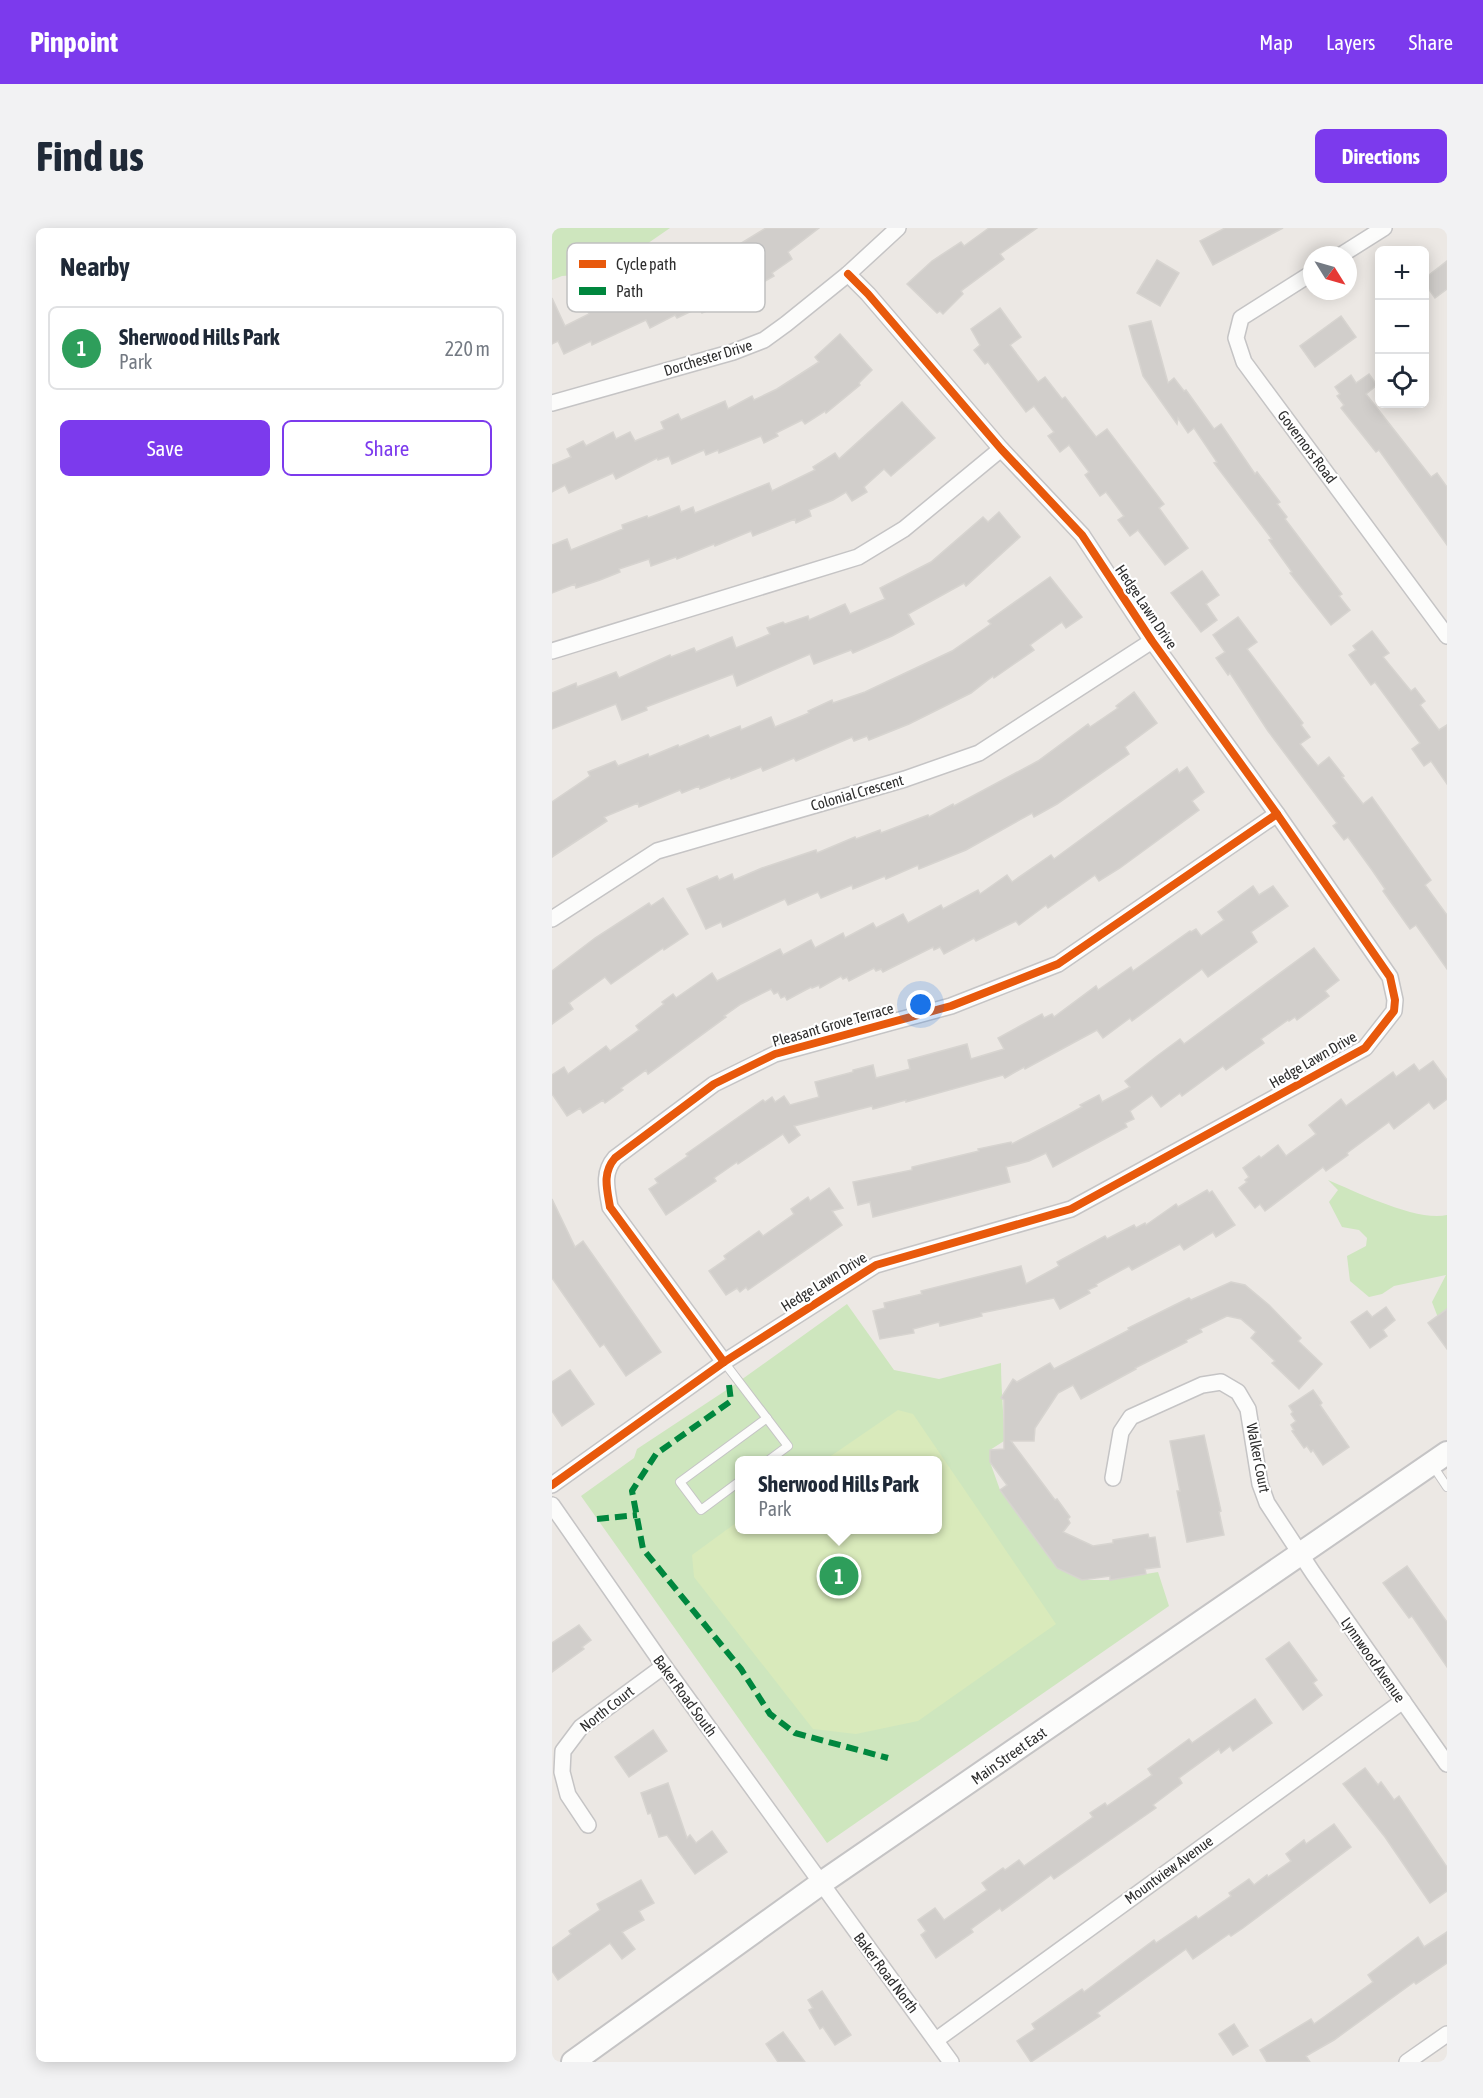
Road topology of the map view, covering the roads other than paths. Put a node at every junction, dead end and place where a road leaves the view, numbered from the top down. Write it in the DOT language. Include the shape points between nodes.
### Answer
graph roads {
  1 [pos="898,228"];
  2 [pos="1384,228"];
  3 [pos="1355,246"];
  4 [pos="848,274"];
  5 [pos="1303,279"];
  6 [pos="552,404"];
  7 [pos="1000,449"];
  8 [pos="1447,636"];
  9 [pos="1152,641"];
  10 [pos="552,651"];
  11 [pos="1277,814"];
  12 [pos="552,919"];
  13 [pos="724,1362"];
  14 [pos="767,1418"];
  15 [pos="775,1456"];
  16 [pos="1439,1458"];
  17 [pos="1113,1478"];
  18 [pos="552,1485"];
  19 [pos="735,1486"];
  20 [pos="1447,1487"];
  21 [pos="552,1505"];
  22 [pos="1301,1554"];
  23 [pos="664,1666"];
  24 [pos="1403,1701"];
  25 [pos="1447,1764"];
  26 [pos="588,1826"];
  27 [pos="820,1884"];
  28 [pos="1447,2034"];
  29 [pos="936,2040"];
  30 [pos="573,2062"];
  31 [pos="951,2062"];
  32 [pos="1407,2062"];
  1 -- 4 [label="street, Dorchester Drive"];
  2 -- 3 [label="street"];
  4 -- 6 [label="street, Dorchester Drive" via="764,340"];
  4 -- 7 [label="street, Hedge Lawn Drive"];
  5 -- 8 [label="street, Governors Road" via="1241,318 1236,338 1244,362"];
  7 -- 9 [label="street, Hedge Lawn Drive" via="1082,536"];
  7 -- 10 [label="street" via="904,529 858,557"];
  9 -- 11 [label="street, Hedge Lawn Drive"];
  9 -- 12 [label="street, Colonial Crescent" via="979,753 905,779 657,851"];
  11 -- 13 [label="street, Pleasant Grove Terrace" via="1058,964 951,1006 775,1054 714,1084 615,1158 606,1178 610,1207"];
  11 -- 13 [label="street, Hedge Lawn Drive" via="1390,976 1394,1011 1365,1048 1071,1209 876,1264"];
  13 -- 14 [label="lane"];
  13 -- 18 [label="street, Hedge Lawn Drive"];
  14 -- 15 [label="lane" via="788,1446"];
  14 -- 19 [label="lane" via="680,1482 701,1510"];
  16 -- 20 [label="lane"];
  16 -- 22 [label="main road, Main Street East"];
  17 -- 22 [label="street, Walker Court" via="1121,1432 1131,1417 1202,1385 1221,1382 1238,1392 1248,1409 1260,1484 1267,1503"];
  21 -- 23 [label="street, Baker Road South"];
  22 -- 24 [label="street, Lynnwood Avenue"];
  22 -- 27 [label="main road, Main Street East"];
  23 -- 26 [label="street, North Court" via="581,1726 563,1751 562,1772 568,1795"];
  23 -- 27 [label="street, Baker Road South"];
  24 -- 25 [label="street, Lynnwood Avenue"];
  24 -- 29 [label="street, Mountview Avenue"];
  27 -- 29 [label="street, Baker Road North"];
  27 -- 30 [label="main road, Main Street East"];
  28 -- 32 [label="street"];
  29 -- 31 [label="street, Baker Road North"];
}
